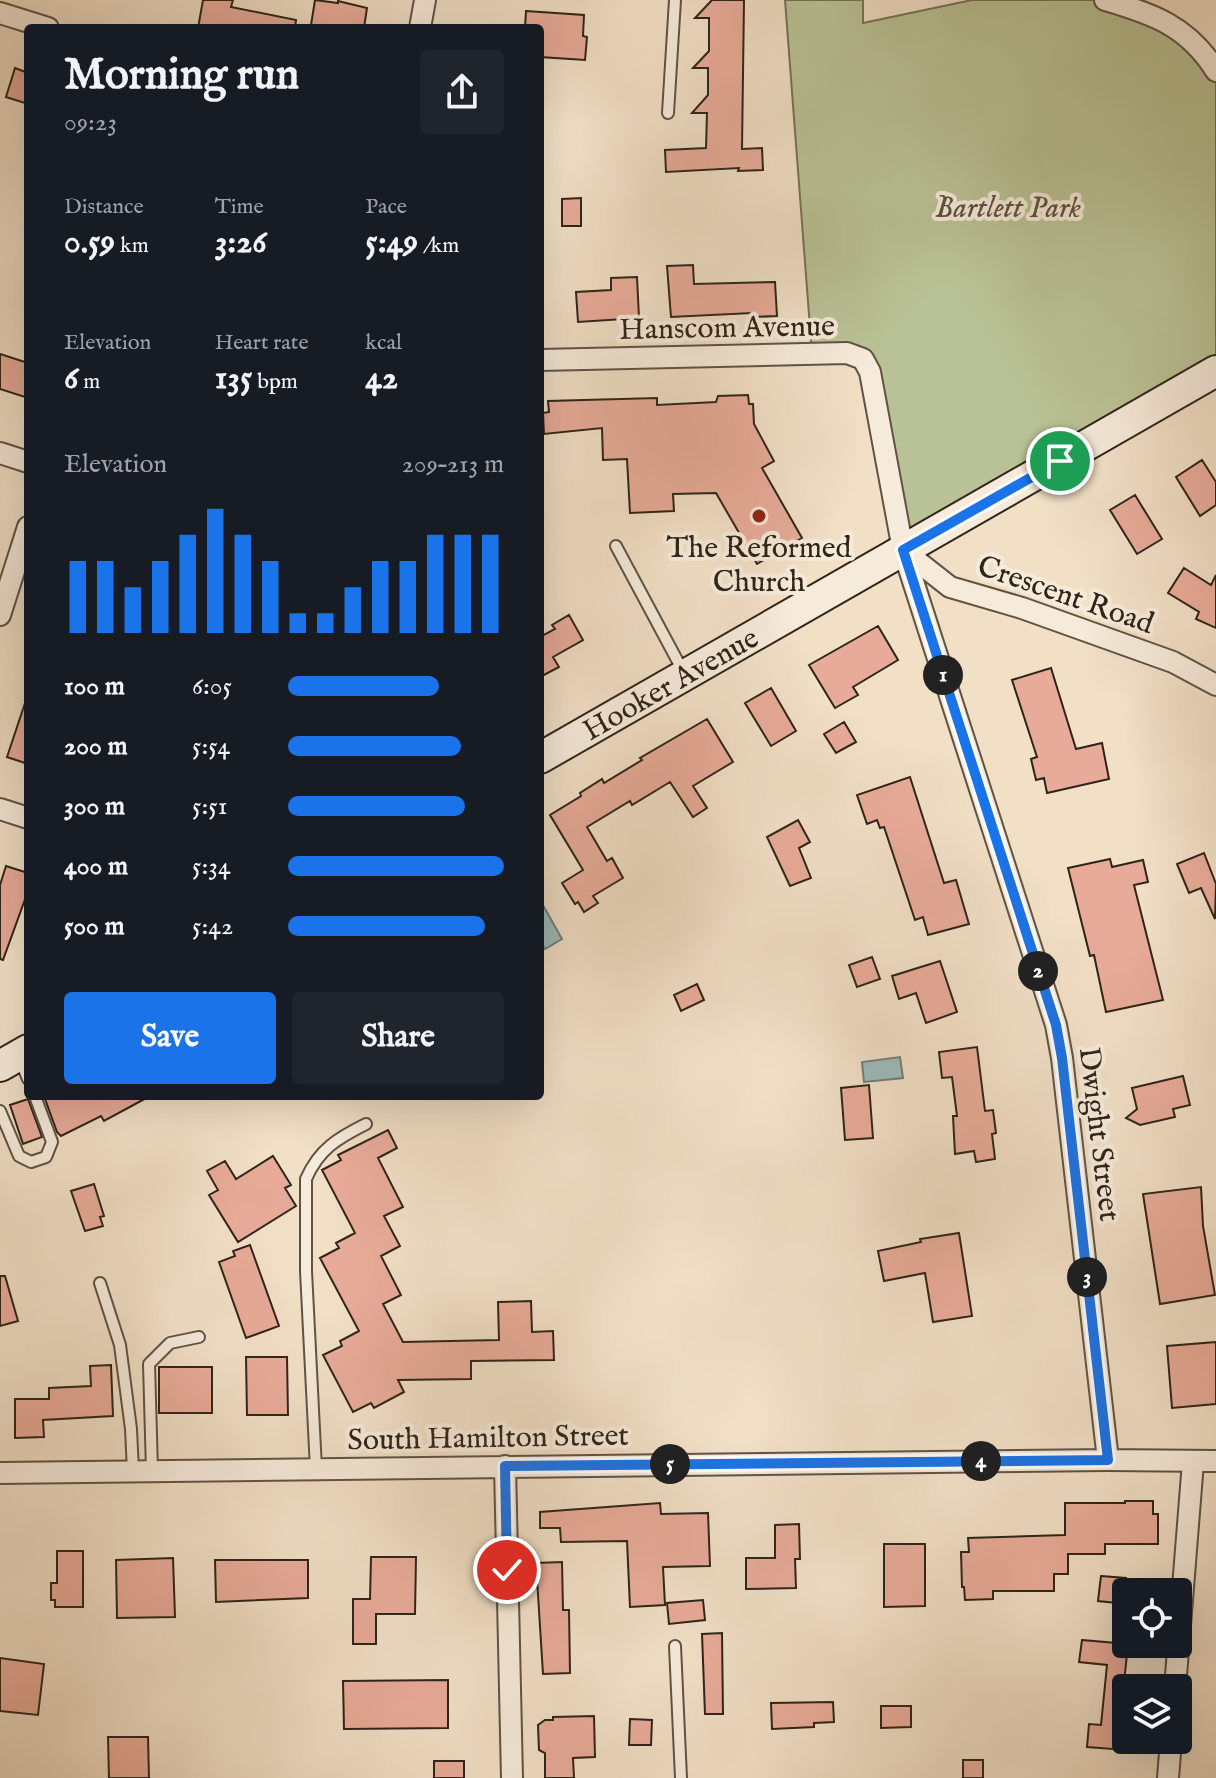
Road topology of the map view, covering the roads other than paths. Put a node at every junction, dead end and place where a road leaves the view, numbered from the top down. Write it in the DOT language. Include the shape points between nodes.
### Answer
graph roads {
  1 [pos="425,0"];
  2 [pos="675,0"];
  3 [pos="1105,0"];
  4 [pos="0,13"];
  5 [pos="35,24"];
  6 [pos="421,24"];
  7 [pos="1216,71"];
  8 [pos="668,113"];
  9 [pos="544,360"];
  10 [pos="1216,371"];
  11 [pos="0,453"];
  12 [pos="24,461"];
  13 [pos="24,540"];
  14 [pos="616,546"];
  15 [pos="903,550"];
  16 [pos="0,615"];
  17 [pos="685,675"];
  18 [pos="1213,680"];
  19 [pos="544,756"];
  20 [pos="0,809"];
  21 [pos="24,817"];
  22 [pos="36,1100"];
  23 [pos="0,1111"];
  24 [pos="366,1124"];
  25 [pos="100,1283"];
  26 [pos="199,1337"];
  27 [pos="1108,1460"];
  28 [pos="1216,1461"];
  29 [pos="1193,1462"];
  30 [pos="505,1466"];
  31 [pos="316,1469"];
  32 [pos="143,1471"];
  33 [pos="0,1473"];
  34 [pos="675,1646"];
  35 [pos="1176,1674"];
  36 [pos="1170,1754"];
  37 [pos="512,1778"];
  38 [pos="681,1778"];
  39 [pos="1168,1778"];
  1 -- 6 [label="street"];
  2 -- 8 [label="lane"];
  3 -- 7 [label="street" via="1167,21 1191,39"];
  4 -- 5 [label="street"];
  9 -- 15 [label="street, Hanscom Avenue" via="847,353 863,359 870,372"];
  10 -- 15 [label="street, Hooker Avenue"];
  11 -- 12 [label="street"];
  13 -- 16 [label="street"];
  14 -- 17 [label="lane"];
  15 -- 17 [label="street, Hooker Avenue"];
  15 -- 18 [label="street, Crescent Road" via="950,587 1022,608"];
  15 -- 27 [label="street, Dwight Street" via="1056,1025"];
  17 -- 19 [label="street, Hooker Avenue"];
  20 -- 21 [label="street"];
  22 -- 23 [label="lane" via="52,1142 46,1157 31,1162 19,1156"];
  24 -- 31 [label="lane" via="335,1139 306,1179"];
  25 -- 32 [label="lane" via="120,1345 131,1429"];
  26 -- 32 [label="lane" via="170,1343 149,1364"];
  27 -- 29 [label="street, South Hamilton Street"];
  27 -- 30 [label="street, South Hamilton Street"];
  28 -- 29 [label="street, South Hamilton Street"];
  29 -- 35 [label="street"];
  30 -- 31 [label="street, South Hamilton Street"];
  30 -- 37 [label="street"];
  31 -- 32 [label="street, South Hamilton Street"];
  32 -- 33 [label="street, South Hamilton Street"];
  34 -- 38 [label="lane"];
  36 -- 39 [label="street"];
}
